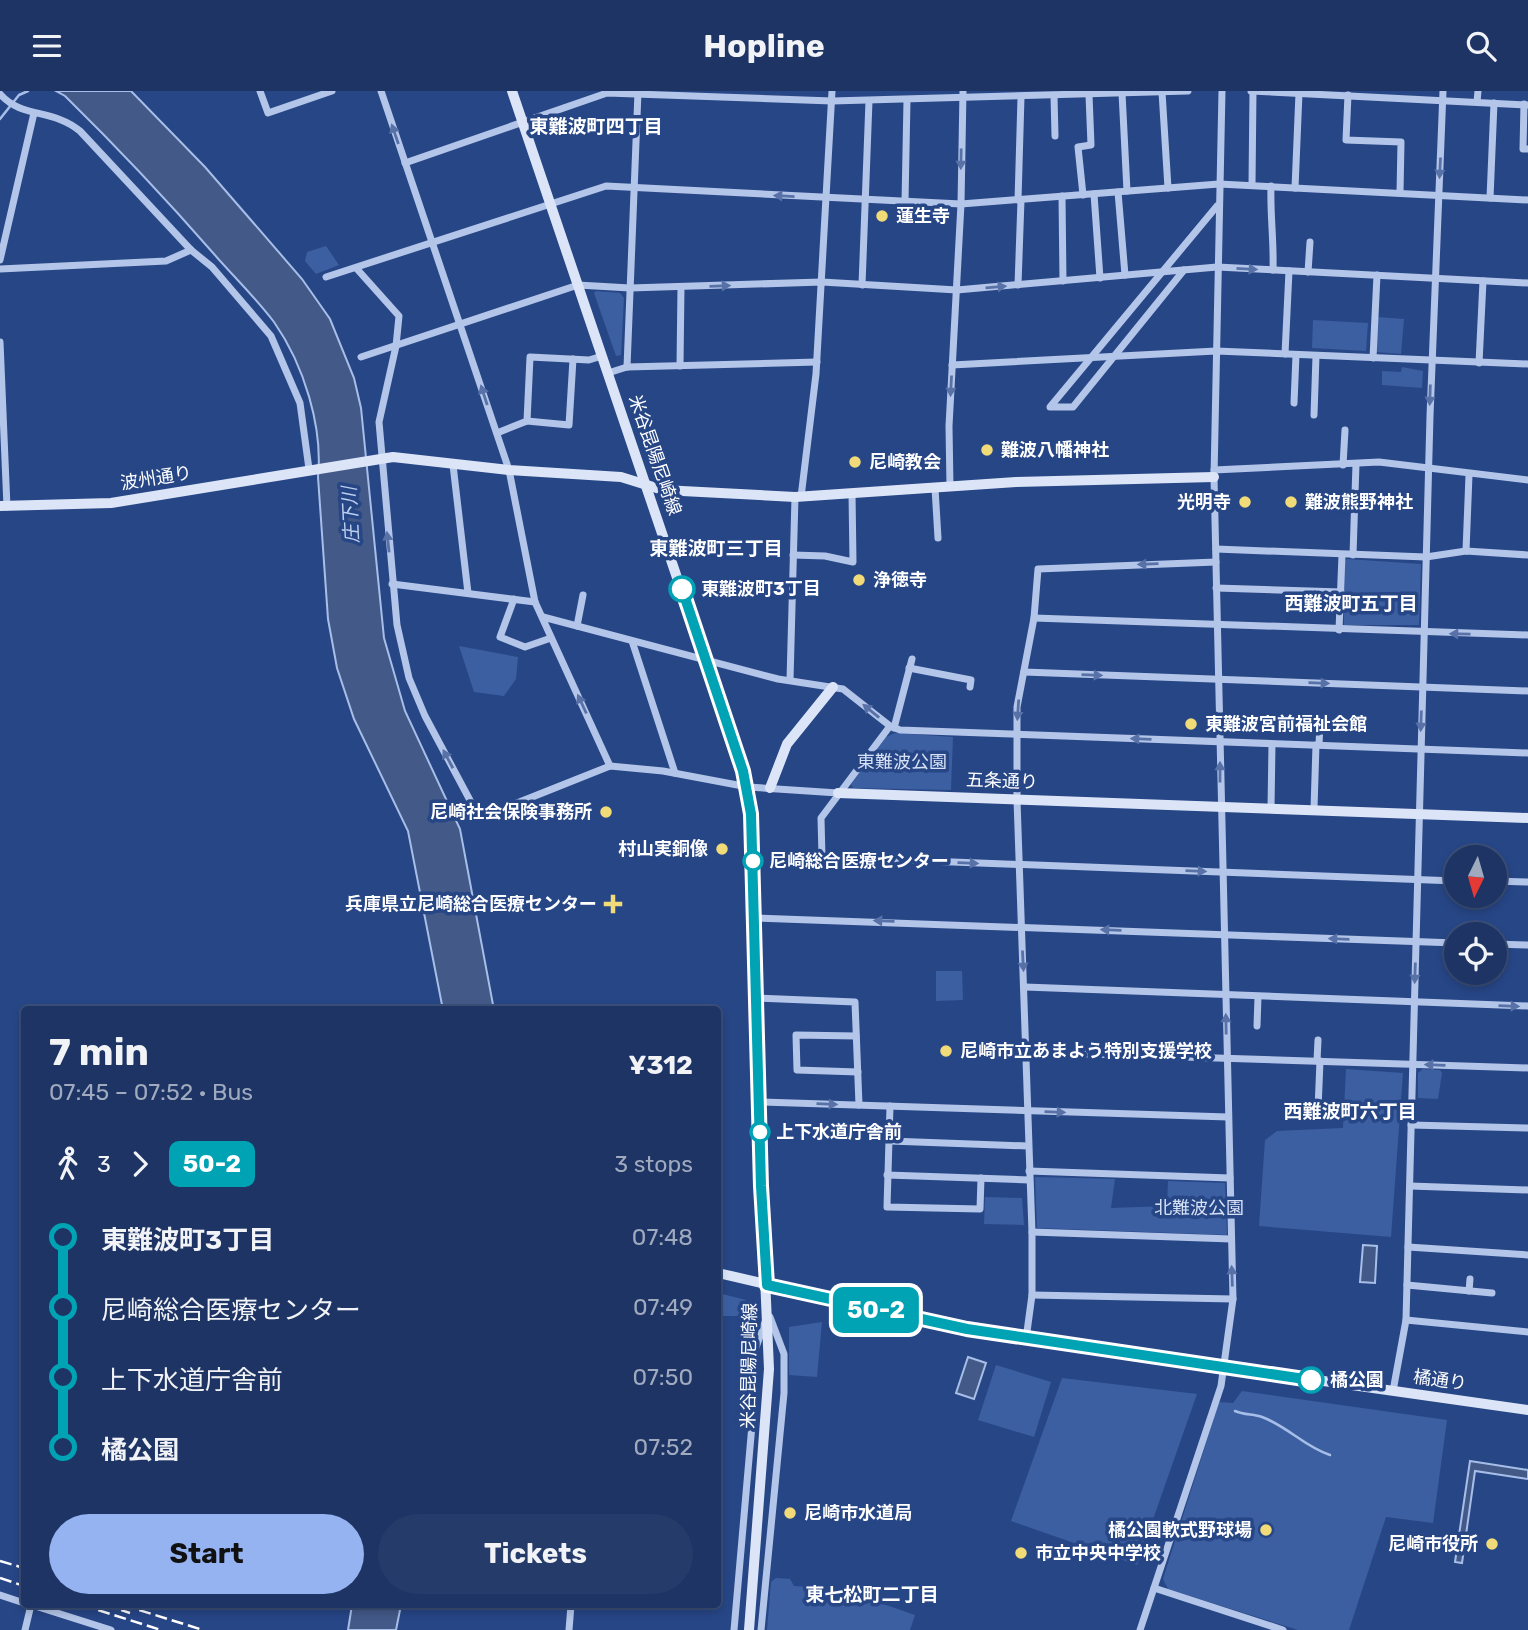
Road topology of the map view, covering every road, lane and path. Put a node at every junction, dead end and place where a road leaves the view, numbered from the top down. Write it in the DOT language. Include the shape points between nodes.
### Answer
graph roads {
  1 [pos="260,91"];
  2 [pos="332,91"];
  3 [pos="381,91"];
  4 [pos="512,91"];
  5 [pos="832,91"];
  6 [pos="1188,91"];
  7 [pos="1222,91"];
  8 [pos="1252,91"];
  9 [pos="1478,91"];
  10 [pos="607,92"];
  11 [pos="1162,92"];
  12 [pos="638,93"];
  13 [pos="1122,93"];
  14 [pos="1299,93"];
  15 [pos="1382,94"];
  16 [pos="962,95"];
  17 [pos="1089,95"];
  18 [pos="1348,95"];
  19 [pos="1443,95"];
  20 [pos="1054,96"];
  21 [pos="2,97"];
  22 [pos="1021,97"];
  23 [pos="907,100"];
  24 [pos="832,101"];
  25 [pos="869,101"];
  26 [pos="1478,102"];
  27 [pos="1494,103"];
  28 [pos="1526,104"];
  29 [pos="34,113"];
  30 [pos="523,122"];
  31 [pos="1055,136"];
  32 [pos="1528,149"];
  33 [pos="405,163"];
  34 [pos="1219,184"];
  35 [pos="1252,185"];
  36 [pos="1271,186"];
  37 [pos="634,187"];
  38 [pos="1168,188"];
  39 [pos="1295,188"];
  40 [pos="1127,191"];
  41 [pos="1118,192"];
  42 [pos="1400,193"];
  43 [pos="1094,194"];
  44 [pos="1083,195"];
  45 [pos="1438,195"];
  46 [pos="1062,196"];
  47 [pos="828,198"];
  48 [pos="1490,198"];
  49 [pos="866,200"];
  50 [pos="1019,200"];
  51 [pos="1528,200"];
  52 [pos="905,202"];
  53 [pos="551,203"];
  54 [pos="961,205"];
  55 [pos="1218,205"];
  56 [pos="1310,242"];
  57 [pos="432,244"];
  58 [pos="191,250"];
  59 [pos="0,260"];
  60 [pos="1217,267"];
  61 [pos="357,268"];
  62 [pos="0,269"];
  63 [pos="1184,270"];
  64 [pos="1273,270"];
  65 [pos="1289,271"];
  66 [pos="1160,272"];
  67 [pos="1308,272"];
  68 [pos="1125,275"];
  69 [pos="1377,275"];
  70 [pos="326,277"];
  71 [pos="1100,278"];
  72 [pos="1434,278"];
  73 [pos="1063,281"];
  74 [pos="1483,281"];
  75 [pos="822,282"];
  76 [pos="1528,283"];
  77 [pos="578,285"];
  78 [pos="862,285"];
  79 [pos="1018,285"];
  80 [pos="681,287"];
  81 [pos="630,288"];
  82 [pos="957,290"];
  83 [pos="461,325"];
  84 [pos="0,342"];
  85 [pos="396,346"];
  86 [pos="1216,351"];
  87 [pos="1284,354"];
  88 [pos="1296,355"];
  89 [pos="603,356"];
  90 [pos="1316,356"];
  91 [pos="361,357"];
  92 [pos="1112,357"];
  93 [pos="1089,358"];
  94 [pos="1373,358"];
  95 [pos="573,359"];
  96 [pos="1432,361"];
  97 [pos="817,362"];
  98 [pos="1479,363"];
  99 [pos="952,365"];
  100 [pos="1528,365"];
  101 [pos="680,366"];
  102 [pos="627,367"];
  103 [pos="608,373"];
  104 [pos="1294,403"];
  105 [pos="1314,415"];
  106 [pos="527,421"];
  107 [pos="1345,430"];
  108 [pos="497,433"];
  109 [pos="381,458"];
  110 [pos="1356,464"];
  111 [pos="453,465"];
  112 [pos="1343,465"];
  113 [pos="1428,467"];
  114 [pos="313,468"];
  115 [pos="509,470"];
  116 [pos="1214,473"];
  117 [pos="1469,475"];
  118 [pos="1528,480"];
  119 [pos="647,487"];
  120 [pos="935,488"];
  121 [pos="950,488"];
  122 [pos="852,493"];
  123 [pos="798,497"];
  124 [pos="4,507"];
  125 [pos="940,535"];
  126 [pos="1216,549"];
  127 [pos="1465,551"];
  128 [pos="793,555"];
  129 [pos="1342,555"];
  130 [pos="1353,555"];
  131 [pos="1528,555"];
  132 [pos="1426,557"];
  133 [pos="1216,562"];
  134 [pos="392,584"];
  135 [pos="1216,588"];
  136 [pos="1340,592"];
  137 [pos="468,593"];
  138 [pos="583,595"];
  139 [pos="514,599"];
  140 [pos="535,602"];
  141 [pos="542,617"];
  142 [pos="1034,618"];
  143 [pos="1217,625"];
  144 [pos="577,627"];
  145 [pos="1339,630"];
  146 [pos="1424,633"];
  147 [pos="1528,635"];
  148 [pos="551,638"];
  149 [pos="632,641"];
  150 [pos="912,659"];
  151 [pos="707,660"];
  152 [pos="909,668"];
  153 [pos="1024,672"];
  154 [pos="790,680"];
  155 [pos="1219,680"];
  156 [pos="833,687"];
  157 [pos="970,687"];
  158 [pos="1422,687"];
  159 [pos="1528,691"];
  160 [pos="1220,719"];
  161 [pos="892,727"];
  162 [pos="1017,736"];
  163 [pos="1220,742"];
  164 [pos="1272,744"];
  165 [pos="1317,745"];
  166 [pos="1420,749"];
  167 [pos="1528,753"];
  168 [pos="610,766"];
  169 [pos="675,773"];
  170 [pos="748,787"];
  171 [pos="770,788"];
  172 [pos="838,793"];
  173 [pos="1017,800"];
  174 [pos="1220,806"];
  175 [pos="1270,808"];
  176 [pos="1314,809"];
  177 [pos="1419,813"];
  178 [pos="1528,818"];
  179 [pos="1020,865"];
  180 [pos="1222,872"];
  181 [pos="1418,880"];
  182 [pos="1444,881"];
  183 [pos="1507,881"];
  184 [pos="1528,882"];
  185 [pos="754,918"];
  186 [pos="1021,927"];
  187 [pos="1224,935"];
  188 [pos="1416,941"];
  189 [pos="1444,942"];
  190 [pos="1507,944"];
  191 [pos="1528,945"];
  192 [pos="1025,987"];
  193 [pos="1225,996"];
  194 [pos="1258,997"];
  195 [pos="757,998"];
  196 [pos="1415,1003"];
  197 [pos="1528,1006"];
  198 [pos="1257,1025"];
  199 [pos="856,1037"];
  200 [pos="1318,1040"];
  201 [pos="1026,1052"];
  202 [pos="1226,1058"];
  203 [pos="1319,1061"];
  204 [pos="1412,1064"];
  205 [pos="1528,1068"];
  206 [pos="858,1072"];
  207 [pos="759,1102"];
  208 [pos="859,1105"];
  209 [pos="890,1106"];
  210 [pos="1318,1108"];
  211 [pos="1027,1111"];
  212 [pos="1228,1117"];
  213 [pos="1411,1125"];
  214 [pos="1528,1128"];
  215 [pos="890,1141"];
  216 [pos="1028,1146"];
  217 [pos="887,1175"];
  218 [pos="1029,1176"];
  219 [pos="981,1178"];
  220 [pos="1230,1178"];
  221 [pos="1410,1186"];
  222 [pos="1528,1190"];
  223 [pos="1032,1232"];
  224 [pos="1231,1239"];
  225 [pos="1408,1247"];
  226 [pos="1528,1255"];
  227 [pos="721,1274"];
  228 [pos="1470,1279"];
  229 [pos="767,1285"];
  230 [pos="1407,1285"];
  231 [pos="1469,1291"];
  232 [pos="1492,1293"];
  233 [pos="1032,1295"];
  234 [pos="1233,1299"];
  235 [pos="768,1313"];
  236 [pos="1406,1320"];
  237 [pos="1528,1332"];
  238 [pos="1026,1339"];
  239 [pos="1223,1368"];
  240 [pos="1393,1391"];
  241 [pos="1528,1410"];
  242 [pos="1154,1588"];
  243 [pos="0,1595"];
  244 [pos="21,1602"];
  245 [pos="30,1608"];
  246 [pos="41,1608"];
  247 [pos="571,1608"];
  248 [pos="25,1630"];
  249 [pos="111,1630"];
  250 [pos="569,1630"];
  251 [pos="734,1630"];
  252 [pos="749,1630"];
  253 [pos="761,1630"];
  254 [pos="1140,1630"];
  255 [pos="1283,1630"];
  1 -- 2 [label="street" via="268,113"];
  33 -- 3 [label="street, one-way"];
  4 -- 30 [label="street, 米谷昆陽尼崎線"];
  5 -- 24 [label="street"];
  6 -- 11 [label="street"];
  7 -- 34 [label="street"];
  8 -- 14 [label="street"];
  8 -- 35 [label="street"];
  9 -- 26 [label="street"];
  10 -- 12 [label="street"];
  10 -- 30 [label="street"];
  11 -- 13 [label="street"];
  11 -- 38 [label="street"];
  12 -- 24 [label="street"];
  12 -- 37 [label="street"];
  13 -- 17 [label="street"];
  13 -- 40 [label="street"];
  14 -- 18 [label="street"];
  14 -- 39 [label="street"];
  15 -- 18 [label="street"];
  15 -- 19 [label="street"];
  16 -- 22 [label="street"];
  16 -- 23 [label="street"];
  16 -- 54 [label="street, one-way"];
  17 -- 20 [label="street"];
  17 -- 44 [label="street" via="1091,145 1079,147"];
  18 -- 42 [label="street" via="1346,140 1401,142"];
  19 -- 26 [label="street"];
  19 -- 45 [label="street, one-way"];
  20 -- 22 [label="street"];
  20 -- 31 [label="street"];
  21 -- 29 [label="street"];
  22 -- 50 [label="street"];
  23 -- 25 [label="street"];
  23 -- 52 [label="street"];
  24 -- 25 [label="street"];
  24 -- 47 [label="street"];
  25 -- 49 [label="street"];
  26 -- 27 [label="street"];
  27 -- 28 [label="street"];
  27 -- 48 [label="street"];
  28 -- 32 [label="street" via="1523,149"];
  29 -- 58 [label="street" via="67,120 80,131"];
  29 -- 59 [label="street"];
  30 -- 33 [label="street"];
  30 -- 53 [label="street, 米谷昆陽尼崎線"];
  33 -- 57 [label="street"];
  34 -- 35 [label="street"];
  34 -- 38 [label="street"];
  34 -- 55 [label="street"];
  35 -- 36 [label="street"];
  36 -- 39 [label="street"];
  36 -- 64 [label="street"];
  47 -- 37 [label="street, one-way"];
  37 -- 53 [label="street" via="601,187"];
  37 -- 81 [label="street"];
  38 -- 40 [label="street"];
  39 -- 42 [label="street"];
  40 -- 41 [label="street"];
  41 -- 43 [label="street"];
  41 -- 68 [label="street"];
  42 -- 45 [label="street"];
  43 -- 44 [label="street"];
  43 -- 71 [label="street"];
  44 -- 46 [label="street"];
  45 -- 48 [label="street"];
  45 -- 72 [label="street"];
  46 -- 50 [label="street"];
  46 -- 73 [label="street"];
  47 -- 49 [label="street"];
  47 -- 75 [label="street"];
  48 -- 51 [label="street"];
  49 -- 52 [label="street"];
  49 -- 78 [label="street"];
  50 -- 54 [label="street"];
  50 -- 79 [label="street"];
  52 -- 54 [label="street"];
  53 -- 57 [label="street"];
  53 -- 77 [label="street, 米谷昆陽尼崎線"];
  54 -- 82 [label="street"];
  55 -- 60 [label="street"];
  55 -- 66 [label="street"];
  56 -- 67 [label="street"];
  57 -- 61 [label="street"];
  57 -- 83 [label="street"];
  58 -- 62 [label="street" via="166,261"];
  58 -- 114 [label="street" via="242,300 276,345 300,403"];
  60 -- 63 [label="street"];
  60 -- 64 [label="street, one-way"];
  60 -- 86 [label="street"];
  61 -- 70 [label="street"];
  61 -- 85 [label="street" via="399,316"];
  63 -- 66 [label="street"];
  63 -- 92 [label="street"];
  64 -- 65 [label="street"];
  65 -- 67 [label="street"];
  65 -- 87 [label="street"];
  66 -- 68 [label="street"];
  66 -- 93 [label="street"];
  67 -- 69 [label="street"];
  68 -- 71 [label="street"];
  69 -- 72 [label="street"];
  69 -- 94 [label="street"];
  71 -- 73 [label="street"];
  72 -- 74 [label="street"];
  72 -- 96 [label="street"];
  73 -- 79 [label="street"];
  74 -- 76 [label="street"];
  74 -- 98 [label="street"];
  75 -- 78 [label="street"];
  80 -- 75 [label="street, one-way"];
  75 -- 97 [label="street"];
  77 -- 81 [label="street"];
  77 -- 83 [label="street"];
  77 -- 89 [label="street, 米谷昆陽尼崎線"];
  78 -- 82 [label="street"];
  82 -- 79 [label="street, one-way"];
  80 -- 81 [label="street"];
  80 -- 101 [label="street"];
  81 -- 102 [label="street"];
  82 -- 99 [label="street"];
  83 -- 85 [label="street"];
  108 -- 83 [label="street, one-way"];
  84 -- 124 [label="street"];
  85 -- 91 [label="street"];
  85 -- 109 [label="street" via="379,422"];
  86 -- 87 [label="street"];
  86 -- 92 [label="street"];
  86 -- 116 [label="street"];
  87 -- 88 [label="street"];
  88 -- 90 [label="street"];
  88 -- 104 [label="street"];
  89 -- 95 [label="street"];
  89 -- 103 [label="street, 米谷昆陽尼崎線"];
  90 -- 94 [label="street"];
  90 -- 105 [label="street"];
  92 -- 93 [label="street"];
  92 -- 93 [label="street" via="1073,407 1050,407"];
  93 -- 99 [label="street"];
  94 -- 96 [label="street"];
  95 -- 106 [label="street" via="530,357"];
  95 -- 106 [label="street" via="569,425"];
  96 -- 98 [label="street"];
  96 -- 113 [label="street, one-way"];
  97 -- 101 [label="street"];
  97 -- 123 [label="street"];
  98 -- 100 [label="street"];
  99 -- 121 [label="street, one-way"];
  101 -- 102 [label="street"];
  102 -- 103 [label="street"];
  103 -- 119 [label="street, 米谷昆陽尼崎線"];
  106 -- 108 [label="street"];
  107 -- 112 [label="street"];
  108 -- 115 [label="street"];
  109 -- 111 [label="street"];
  109 -- 114 [label="street, 波州通り"];
  134 -- 109 [label="street, one-way"];
  110 -- 112 [label="street"];
  110 -- 113 [label="street"];
  110 -- 130 [label="street"];
  111 -- 115 [label="street"];
  111 -- 137 [label="street"];
  112 -- 116 [label="street"];
  113 -- 117 [label="street"];
  113 -- 132 [label="street"];
  114 -- 124 [label="street, 波州通り" via="102,505"];
  115 -- 119 [label="street" via="621,477"];
  115 -- 140 [label="street"];
  116 -- 121 [label="street"];
  116 -- 126 [label="street"];
  117 -- 118 [label="street"];
  117 -- 127 [label="street"];
  119 -- 123 [label="street"];
  119 -- 151 [label="street, 米谷昆陽尼崎線"];
  120 -- 121 [label="street"];
  120 -- 122 [label="street"];
  120 -- 125 [label="street"];
  122 -- 123 [label="street"];
  122 -- 128 [label="street" via="853,562"];
  123 -- 128 [label="street"];
  126 -- 129 [label="street"];
  126 -- 133 [label="street"];
  127 -- 131 [label="street"];
  127 -- 132 [label="street"];
  128 -- 154 [label="street"];
  129 -- 130 [label="street"];
  129 -- 136 [label="street"];
  130 -- 132 [label="street"];
  132 -- 146 [label="street"];
  133 -- 135 [label="street"];
  133 -- 142 [label="street, one-way" via="1042,567 1038,569"];
  134 -- 137 [label="street"];
  168 -- 134 [label="street, 五条通り, one-way" via="486,813 472,804 410,678"];
  135 -- 136 [label="street"];
  135 -- 143 [label="street"];
  136 -- 145 [label="street"];
  137 -- 139 [label="street"];
  138 -- 144 [label="street"];
  139 -- 140 [label="street"];
  139 -- 148 [label="street" via="500,637 525,647"];
  140 -- 141 [label="street"];
  141 -- 144 [label="street"];
  141 -- 148 [label="street"];
  142 -- 143 [label="street"];
  142 -- 153 [label="street"];
  143 -- 145 [label="street"];
  143 -- 155 [label="street"];
  144 -- 149 [label="street"];
  145 -- 146 [label="street"];
  147 -- 146 [label="street, one-way"];
  146 -- 158 [label="street"];
  168 -- 148 [label="street, one-way"];
  149 -- 151 [label="street"];
  149 -- 169 [label="street"];
  150 -- 152 [label="street"];
  151 -- 154 [label="street"];
  151 -- 170 [label="street, 米谷昆陽尼崎線"];
  152 -- 157 [label="street" via="958,672 971,680"];
  152 -- 161 [label="street"];
  153 -- 155 [label="street, one-way"];
  153 -- 162 [label="street, one-way"];
  154 -- 156 [label="street"];
  155 -- 158 [label="street, one-way"];
  155 -- 160 [label="street"];
  161 -- 156 [label="street, one-way" via="843,689"];
  156 -- 171 [label="street" via="787,744"];
  158 -- 159 [label="street"];
  158 -- 166 [label="street, one-way"];
  160 -- 163 [label="street"];
  160 -- 165 [label="street" via="1320,723"];
  161 -- 162 [label="street"];
  161 -- 172 [label="street"];
  163 -- 162 [label="street, one-way"];
  162 -- 173 [label="street"];
  163 -- 164 [label="street"];
  174 -- 163 [label="street, one-way"];
  164 -- 165 [label="street"];
  164 -- 175 [label="street"];
  165 -- 166 [label="street"];
  165 -- 176 [label="street"];
  166 -- 167 [label="street"];
  166 -- 177 [label="street"];
  168 -- 169 [label="street, 五条通り"];
  169 -- 170 [label="street, 五条通り"];
  170 -- 171 [label="street, 五条通り"];
  170 -- 185 [label="street, 米谷昆陽尼崎線"];
  171 -- 172 [label="street, 五条通り"];
  172 -- 173 [label="street, 五条通り"];
  172 -- 179 [label="street, one-way" via="821,818 822,857"];
  173 -- 174 [label="street, 五条通り"];
  173 -- 179 [label="street"];
  174 -- 175 [label="street, 五条通り"];
  174 -- 180 [label="street"];
  175 -- 176 [label="street, 五条通り"];
  176 -- 177 [label="street, 五条通り"];
  177 -- 178 [label="street, 五条通り"];
  177 -- 181 [label="street"];
  179 -- 180 [label="street, one-way"];
  179 -- 186 [label="street"];
  180 -- 181 [label="street"];
  180 -- 187 [label="street"];
  181 -- 182 [label="street"];
  181 -- 188 [label="street"];
  183 -- 184 [label="street"];
  186 -- 185 [label="street, one-way"];
  185 -- 195 [label="street, 米谷昆陽尼崎線"];
  187 -- 186 [label="street, one-way"];
  186 -- 192 [label="street, one-way"];
  188 -- 187 [label="street, one-way"];
  187 -- 193 [label="street"];
  188 -- 189 [label="street"];
  188 -- 196 [label="street, one-way"];
  190 -- 191 [label="street"];
  192 -- 193 [label="street"];
  192 -- 201 [label="street"];
  193 -- 194 [label="street"];
  202 -- 193 [label="street, one-way"];
  194 -- 196 [label="street"];
  194 -- 198 [label="street"];
  195 -- 199 [label="street" via="855,1002"];
  195 -- 207 [label="street, 米谷昆陽尼崎線"];
  196 -- 197 [label="street, one-way"];
  196 -- 204 [label="street"];
  199 -- 206 [label="street"];
  199 -- 206 [label="street" via="796,1035 797,1070"];
  200 -- 203 [label="street"];
  201 -- 202 [label="street"];
  201 -- 211 [label="street"];
  202 -- 203 [label="street"];
  202 -- 212 [label="street"];
  203 -- 204 [label="street"];
  203 -- 210 [label="street"];
  205 -- 204 [label="street, one-way"];
  204 -- 213 [label="street"];
  206 -- 208 [label="street"];
  207 -- 208 [label="street, one-way"];
  207 -- 229 [label="street, 米谷昆陽尼崎線"];
  208 -- 209 [label="street"];
  209 -- 211 [label="street"];
  209 -- 215 [label="street"];
  211 -- 212 [label="street, one-way"];
  211 -- 216 [label="street"];
  212 -- 220 [label="street"];
  213 -- 214 [label="street"];
  213 -- 221 [label="street"];
  215 -- 216 [label="street"];
  215 -- 217 [label="street"];
  216 -- 218 [label="street"];
  217 -- 219 [label="street"];
  217 -- 219 [label="street" via="887,1207 980,1209"];
  218 -- 219 [label="street"];
  218 -- 220 [label="street"];
  218 -- 223 [label="street"];
  220 -- 224 [label="street"];
  221 -- 222 [label="street"];
  221 -- 225 [label="street"];
  223 -- 224 [label="street"];
  223 -- 233 [label="street"];
  234 -- 224 [label="street, one-way"];
  225 -- 226 [label="street"];
  225 -- 230 [label="street"];
  227 -- 229 [label="street, 橘通り"];
  228 -- 231 [label="street"];
  229 -- 235 [label="street, 米谷昆陽尼崎線"];
  229 -- 238 [label="street, 橘通り"];
  230 -- 231 [label="street"];
  230 -- 236 [label="street"];
  231 -- 232 [label="street"];
  233 -- 234 [label="street"];
  233 -- 238 [label="street"];
  234 -- 239 [label="street"];
  235 -- 251 [label="street" via="754,1353 754,1402"];
  235 -- 252 [label="street, 米谷昆陽尼崎線" via="768,1412"];
  235 -- 253 [label="street" via="784,1354 784,1393"];
  236 -- 237 [label="street"];
  236 -- 240 [label="street"];
  238 -- 239 [label="street, 橘通り"];
  239 -- 240 [label="street, 橘通り"];
  239 -- 242 [label="street"];
  240 -- 241 [label="street, 橘通り"];
  242 -- 254 [label="street"];
  242 -- 255 [label="street"];
  243 -- 244 [label="street"];
  245 -- 248 [label="street"];
  246 -- 249 [label="street"];
  247 -- 250 [label="street"];
}
